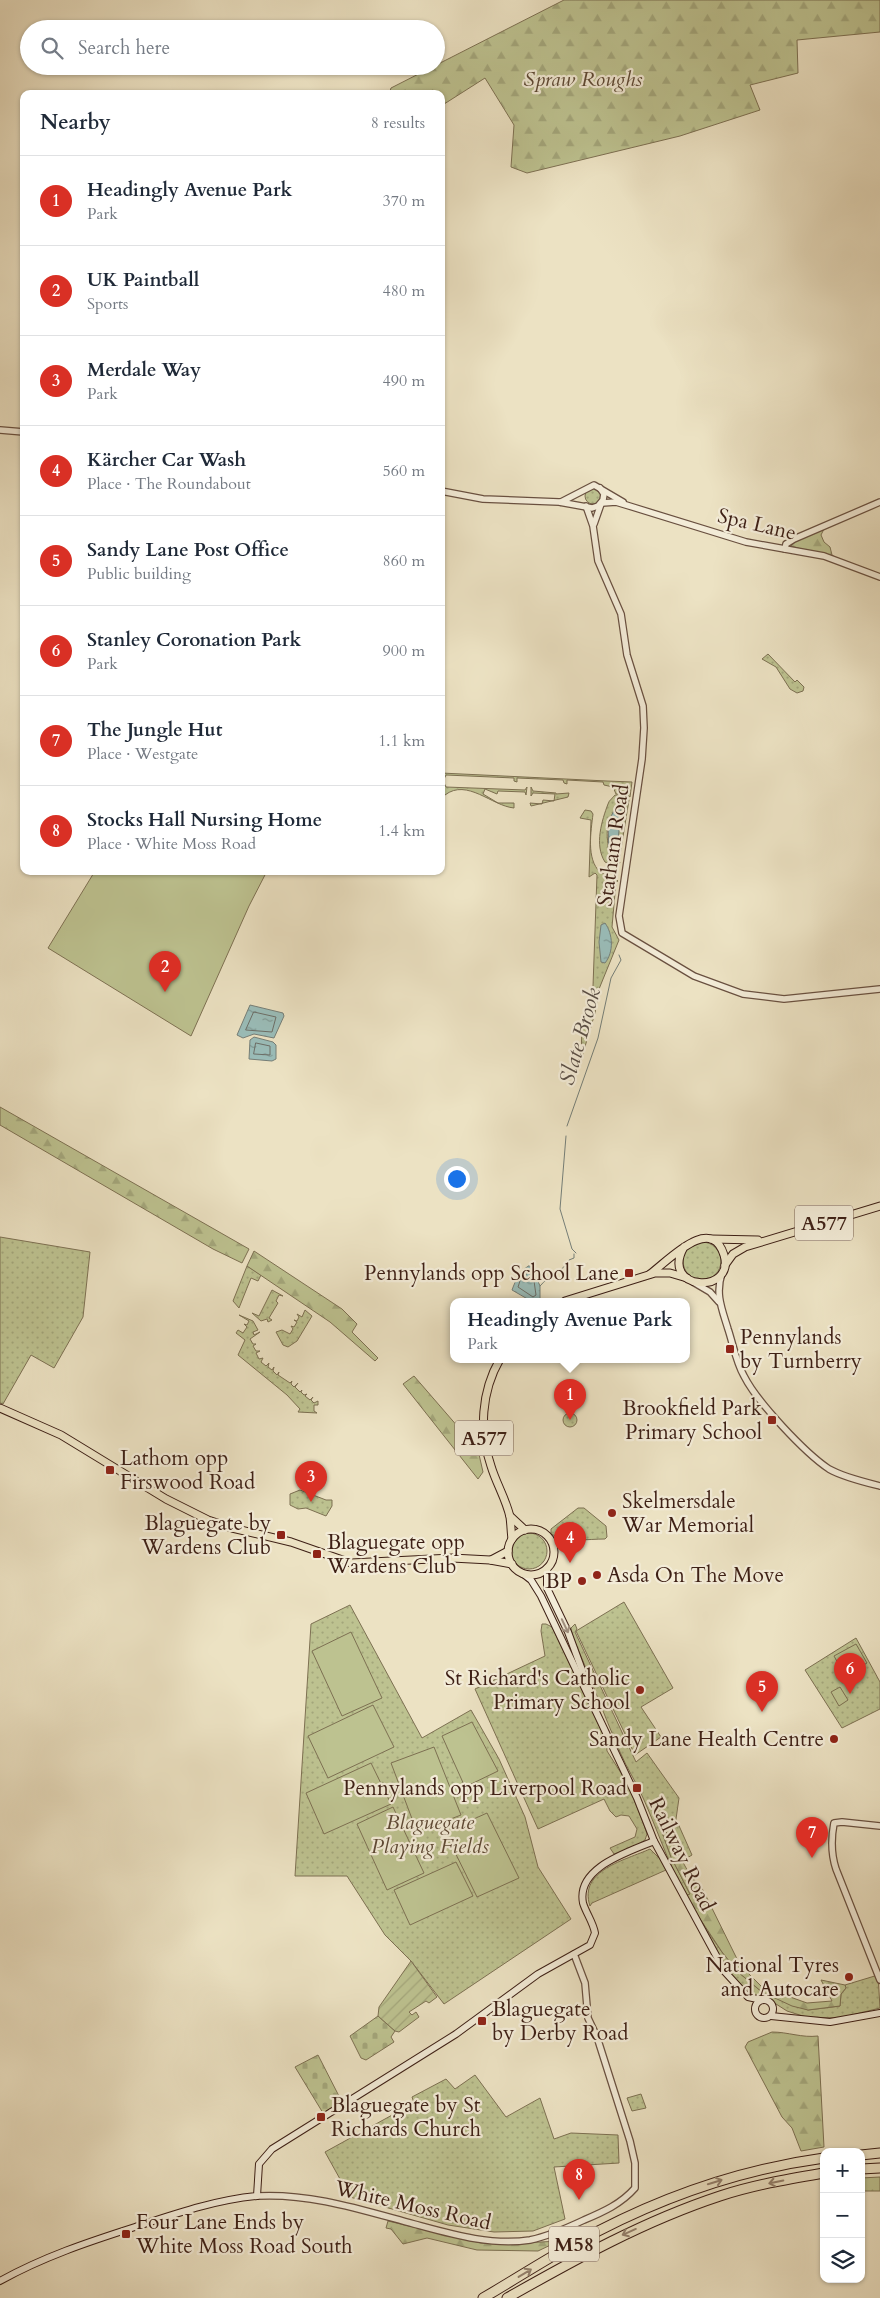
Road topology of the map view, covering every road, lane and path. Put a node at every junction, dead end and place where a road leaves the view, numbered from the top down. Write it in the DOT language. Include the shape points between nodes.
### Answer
graph roads {
  1 [pos="0,430"];
  2 [pos="20,432"];
  3 [pos="600,488"];
  4 [pos="584,490"];
  5 [pos="445,492"];
  6 [pos="559,502"];
  7 [pos="880,502"];
  8 [pos="601,504"];
  9 [pos="586,505"];
  10 [pos="626,505"];
  11 [pos="593,526"];
  12 [pos="785,549"];
  13 [pos="880,577"];
  14 [pos="880,989"];
  15 [pos="880,1206"];
  16 [pos="710,1239"];
  17 [pos="768,1239"];
  18 [pos="684,1247"];
  19 [pos="724,1267"];
  20 [pos="650,1274"];
  21 [pos="689,1280"];
  22 [pos="574,1298"];
  23 [pos="719,1302"];
  24 [pos="498,1363"];
  25 [pos="0,1408"];
  26 [pos="880,1486"];
  27 [pos="510,1516"];
  28 [pos="525,1530"];
  29 [pos="512,1540"];
  30 [pos="508,1550"];
  31 [pos="490,1560"];
  32 [pos="512,1564"];
  33 [pos="547,1568"];
  34 [pos="522,1573"];
  35 [pos="555,1604"];
  36 [pos="550,1615"];
  37 [pos="601,1722"];
  38 [pos="880,1826"];
  39 [pos="654,1841"];
  40 [pos="574,1954"];
  41 [pos="880,1980"];
  42 [pos="745,1994"];
  43 [pos="762,2000"];
  44 [pos="772,2005"];
  45 [pos="754,2010"];
  46 [pos="880,2013"];
  47 [pos="771,2016"];
  48 [pos="790,2017"];
  49 [pos="880,2153"];
  50 [pos="865,2154"];
  51 [pos="820,2159"];
  52 [pos="880,2168"];
  53 [pos="865,2169"];
  54 [pos="820,2174"];
  55 [pos="257,2196"];
  56 [pos="0,2281"];
  57 [pos="483,2298"];
  58 [pos="507,2298"];
  1 -- 2 [label="street"];
  3 -- 4 [label="street" via="590,486"];
  3 -- 8 [label="street" via="604,494"];
  3 -- 10 [label="street, Spa Lane"];
  4 -- 6 [label="street"];
  4 -- 9 [label="street" via="581,496"];
  5 -- 6 [label="street" via="483,499"];
  6 -- 9 [label="street"];
  7 -- 12 [label="street" via="794,539 786,544"];
  8 -- 9 [label="street" via="592,508"];
  8 -- 10 [label="street, Spa Lane" via="616,502"];
  8 -- 11 [label="street, Statham Road"];
  9 -- 11 [label="street, Statham Road"];
  10 -- 12 [label="street, Spa Lane" via="740,541"];
  11 -- 14 [label="street, Statham Road" via="598,561 621,614 627,655 643,706 642,759 619,916 622,933 694,976 743,994 784,999"];
  12 -- 13 [label="street, Spa Lane" via="824,556"];
  15 -- 17 [label="main road, A577"];
  16 -- 17 [label="main road, A577"];
  16 -- 18 [label="main road, A577" via="694,1240"];
  16 -- 19 [label="main road" via="723,1252"];
  17 -- 19 [label="main road, A577" via="736,1252"];
  18 -- 20 [label="main road, A577"];
  18 -- 21 [label="main road" via="680,1253 680,1266"];
  19 -- 21 [label="main road, A577" via="714,1281 699,1284"];
  19 -- 23 [label="street" via="718,1287"];
  20 -- 21 [label="main road, A577" via="665,1272"];
  20 -- 22 [label="main road, A577"];
  21 -- 23 [label="street" via="710,1292"];
  23 -- 26 [label="street" via="744,1376 794,1438 829,1469"];
  24 -- 27 [label="main road, A577" via="488,1386 483,1430 487,1456"];
  25 -- 31 [label="main road" via="61,1435 144,1486 208,1520 232,1528 291,1542 350,1563 452,1558"];
  27 -- 28 [label="main road, A577"];
  27 -- 29 [label="main road, A577"];
  28 -- 29 [label="main road"];
  28 -- 33 [label="main road, A577" via="541,1531 550,1540 554,1552"];
  29 -- 30 [label="main road, A577"];
  30 -- 31 [label="main road"];
  30 -- 32 [label="main road"];
  31 -- 32 [label="main road"];
  32 -- 34 [label="main road"];
  33 -- 34 [label="main road" via="535,1574"];
  33 -- 35 [label="main road, Railway Road" via="547,1588"];
  34 -- 36 [label="main road, Railway Road" via="536,1587"];
  35 -- 36 [label="main road"];
  35 -- 37 [label="main road, Railway Road, one-way"];
  36 -- 37 [label="main road, Railway Road"];
  37 -- 39 [label="main road, Railway Road"];
  38 -- 41 [label="street" via="834,1823 832,1848 836,1869"];
  39 -- 40 [label="main road" via="600,1866 590,1875 583,1899 594,1938 590,1945"];
  39 -- 42 [label="main road, Railway Road" via="725,1972"];
  40 -- 55 [label="main road" via="538,1974 456,2034 272,2149 259,2164"];
  40 -- 55 [label="street, White Moss Road" via="585,1983 588,2018 612,2082 635,2163 635,2188 626,2199 557,2232 532,2240 505,2241 457,2235 322,2200"];
  42 -- 43 [label="main road, Railway Road"];
  42 -- 45 [label="main road, Railway Road"];
  43 -- 44 [label="main road"];
  43 -- 45 [label="main road"];
  44 -- 47 [label="main road"];
  44 -- 48 [label="main road"];
  45 -- 47 [label="main road" via="761,2018"];
  46 -- 48 [label="main road" via="830,2022"];
  47 -- 48 [label="main road"];
  49 -- 50 [label="highway"];
  57 -- 51 [label="highway, M58, one-way" via="575,2244 669,2198 756,2171"];
  52 -- 53 [label="highway"];
  54 -- 58 [label="highway, M58, one-way" via="764,2184 674,2212 583,2254"];
  55 -- 56 [label="main road" via="205,2205 100,2238 41,2260"];
}
